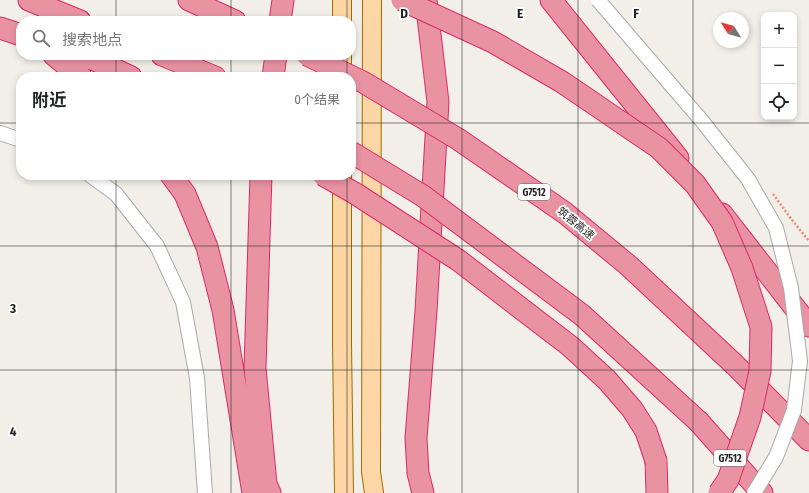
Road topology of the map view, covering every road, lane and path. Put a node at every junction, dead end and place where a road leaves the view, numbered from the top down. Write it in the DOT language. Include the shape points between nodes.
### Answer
graph roads {
  1 [pos="29,0"];
  2 [pos="189,0"];
  3 [pos="283,0"];
  4 [pos="342,0"];
  5 [pos="372,0"];
  6 [pos="402,0"];
  7 [pos="426,0"];
  8 [pos="551,0"];
  9 [pos="598,0"];
  10 [pos="68,16"];
  11 [pos="224,16"];
  12 [pos="281,16"];
  13 [pos="342,16"];
  14 [pos="0,28"];
  15 [pos="16,33"];
  16 [pos="60,60"];
  17 [pos="95,60"];
  18 [pos="174,60"];
  19 [pos="275,60"];
  20 [pos="317,60"];
  21 [pos="342,60"];
  22 [pos="75,72"];
  23 [pos="120,72"];
  24 [pos="203,72"];
  25 [pos="274,72"];
  26 [pos="342,72"];
  27 [pos="342,72"];
  28 [pos="356,79"];
  29 [pos="0,133"];
  30 [pos="16,138"];
  31 [pos="356,155"];
  32 [pos="97,180"];
  33 [pos="174,180"];
  34 [pos="261,180"];
  35 [pos="332,180"];
  36 [pos="342,180"];
  37 [pos="809,326"];
  38 [pos="809,440"];
  39 [pos="205,493"];
  40 [pos="252,493"];
  41 [pos="270,493"];
  42 [pos="344,493"];
  43 [pos="374,493"];
  44 [pos="423,493"];
  45 [pos="657,493"];
  46 [pos="719,493"];
  47 [pos="754,493"];
  48 [pos="762,493"];
  1 -- 10 [label="highway"];
  2 -- 11 [label="highway"];
  3 -- 12 [label="highway"];
  4 -- 13 [label="main road"];
  5 -- 43 [label="main road" via="371,472"];
  6 -- 46 [label="highway, bridge" via="493,42 562,82 659,148 695,184 722,222 742,268 761,335 760,371 750,416 728,480"];
  7 -- 44 [label="highway" via="438,102 416,438 418,474"];
  8 -- 37 [label="highway"];
  9 -- 47 [label="street, bridge" via="702,120 748,179 776,228 791,288 800,361 794,410 776,457"];
  14 -- 15 [label="highway"];
  16 -- 22 [label="highway"];
  17 -- 23 [label="highway"];
  18 -- 24 [label="highway"];
  19 -- 25 [label="highway"];
  20 -- 26 [label="highway, 筑蓉高速 / G7512, bridge"];
  21 -- 27 [label="main road"];
  28 -- 38 [label="highway, 筑蓉高速 / G7512, bridge" via="458,139 565,213 629,266 735,365"];
  29 -- 30 [label="street"];
  31 -- 48 [label="highway, G7512, bridge" via="423,196 582,315 699,422"];
  32 -- 39 [label="street" via="116,194 157,246 184,302 197,378"];
  33 -- 40 [label="highway" via="184,194 207,247 224,310"];
  34 -- 41 [label="highway" via="255,368 266,484"];
  35 -- 45 [label="highway, bridge" via="458,260 570,346 607,380 632,409 646,431 656,461"];
  36 -- 42 [label="main road"];
}
